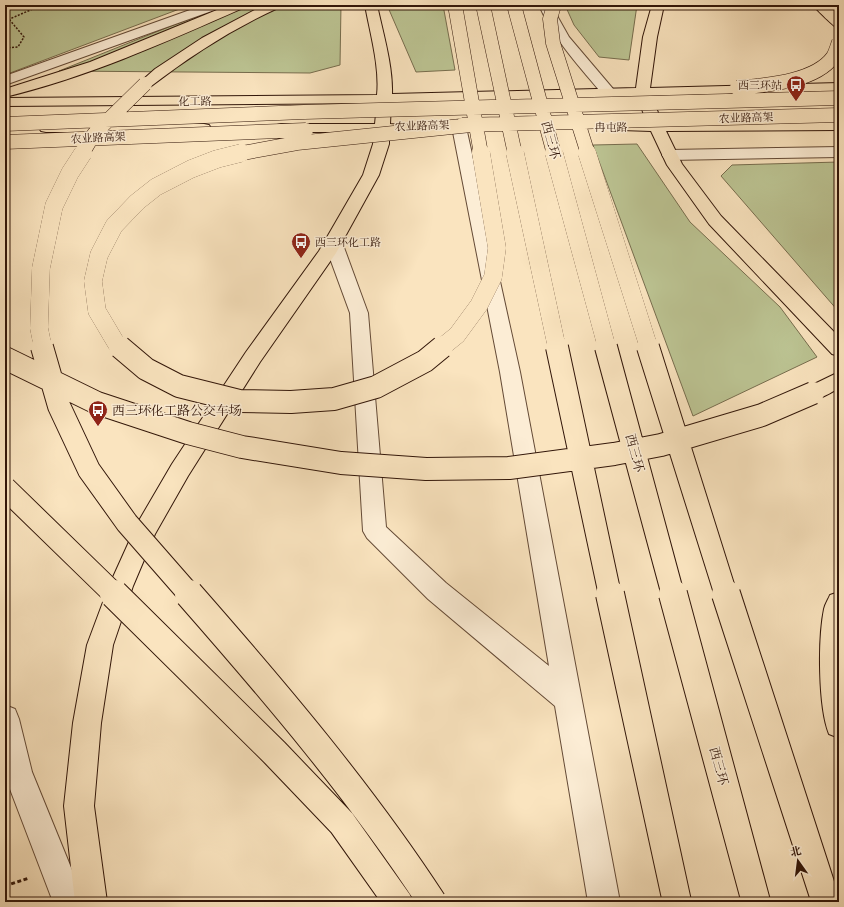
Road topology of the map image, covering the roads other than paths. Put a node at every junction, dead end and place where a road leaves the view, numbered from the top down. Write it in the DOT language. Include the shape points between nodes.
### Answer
graph roads {
  1 [pos="216,5"];
  2 [pos="239,5"];
  3 [pos="274,5"];
  4 [pos="371,5"];
  5 [pos="455,5"];
  6 [pos="483,5"];
  7 [pos="514,5"];
  8 [pos="544,5"];
  9 [pos="554,5"];
  10 [pos="658,5"];
  11 [pos="819,5"];
  12 [pos="839,25"];
  13 [pos="839,42"];
  14 [pos="5,81"];
  15 [pos="839,87"];
  16 [pos="643,92"];
  17 [pos="5,93"];
  18 [pos="609,93"];
  19 [pos="839,98"];
  20 [pos="384,99"];
  21 [pos="5,102"];
  22 [pos="598,104"];
  23 [pos="839,115"];
  24 [pos="5,124"];
  25 [pos="465,126"];
  26 [pos="839,126"];
  27 [pos="656,127"];
  28 [pos="5,128"];
  29 [pos="382,128"];
  30 [pos="5,142"];
  31 [pos="839,152"];
  32 [pos="670,155"];
  33 [pos="333,242"];
  34 [pos="839,349"];
  35 [pos="5,358"];
  36 [pos="839,379"];
  37 [pos="5,488"];
  38 [pos="839,603"];
  39 [pos="567,698"];
  40 [pos="5,719"];
  41 [pos="839,724"];
  42 [pos="69,902"];
  43 [pos="90,902"];
  44 [pos="398,902"];
  45 [pos="432,902"];
  46 [pos="604,902"];
  47 [pos="677,902"];
  48 [pos="756,902"];
  49 [pos="826,902"];
  1 -- 14 [label="street"];
  2 -- 17 [label="main road" via="85,68"];
  3 -- 45 [label="main road, bridge" via="237,22 179,58 145,84 94,134 70,173 54,206 41,268 39,328 59,406 89,470 123,517 275,692 402,856"];
  4 -- 20 [label="main road" via="385,86"];
  5 -- 25 [label="main road, bridge" via="497,248 493,276 479,305 457,335 425,361 376,387 334,399 239,402 178,386 146,369 116,343 97,311 93,281 99,256 114,226 136,202 156,187 191,169 251,150"];
  6 -- 47 [label="main road, bridge"];
  7 -- 48 [label="main road, 西三环, bridge"];
  8 -- 18 [label="street" via="574,52"];
  9 -- 49 [label="main road, bridge" via="550,19 553,43 722,582"];
  10 -- 16 [label="main road" via="650,37"];
  11 -- 12 [label="main road"];
  13 -- 22 [label="main road, bridge" via="833,56 823,66 791,79 680,97"];
  15 -- 16 [label="main road"];
  16 -- 18 [label="main road"];
  16 -- 27 [label="main road"];
  18 -- 20 [label="main road"];
  19 -- 22 [label="main road, 农业路高架, bridge"];
  20 -- 21 [label="main road, 化工路"];
  20 -- 29 [label="main road"];
  22 -- 24 [label="main road, 农业路高架, bridge" via="296,112"];
  23 -- 25 [label="main road, 农业路高架, bridge"];
  25 -- 27 [label="main road, 冉屯路"];
  25 -- 29 [label="main road, 冉屯路"];
  25 -- 30 [label="main road, 农业路高架, bridge"];
  25 -- 39 [label="street"];
  26 -- 27 [label="main road, 冉屯路"];
  27 -- 32 [label="main road"];
  28 -- 29 [label="main road"];
  29 -- 33 [label="main road" via="381,144 371,175"];
  31 -- 32 [label="street"];
  32 -- 34 [label="main road" via="715,220"];
  33 -- 39 [label="street" via="359,313 374,531 437,591"];
  33 -- 43 [label="main road" via="253,357 180,470 145,531 121,586 100,645 87,723 79,806"];
  35 -- 36 [label="main road, bridge" via="97,402 188,433 242,447 341,463 426,469 516,467 661,445 762,415"];
  37 -- 44 [label="main road, bridge" via="173,651 342,823"];
  38 -- 41 [label="main road" via="833,662"];
  39 -- 46 [label="street"];
  40 -- 42 [label="street" via="18,772"];
}
